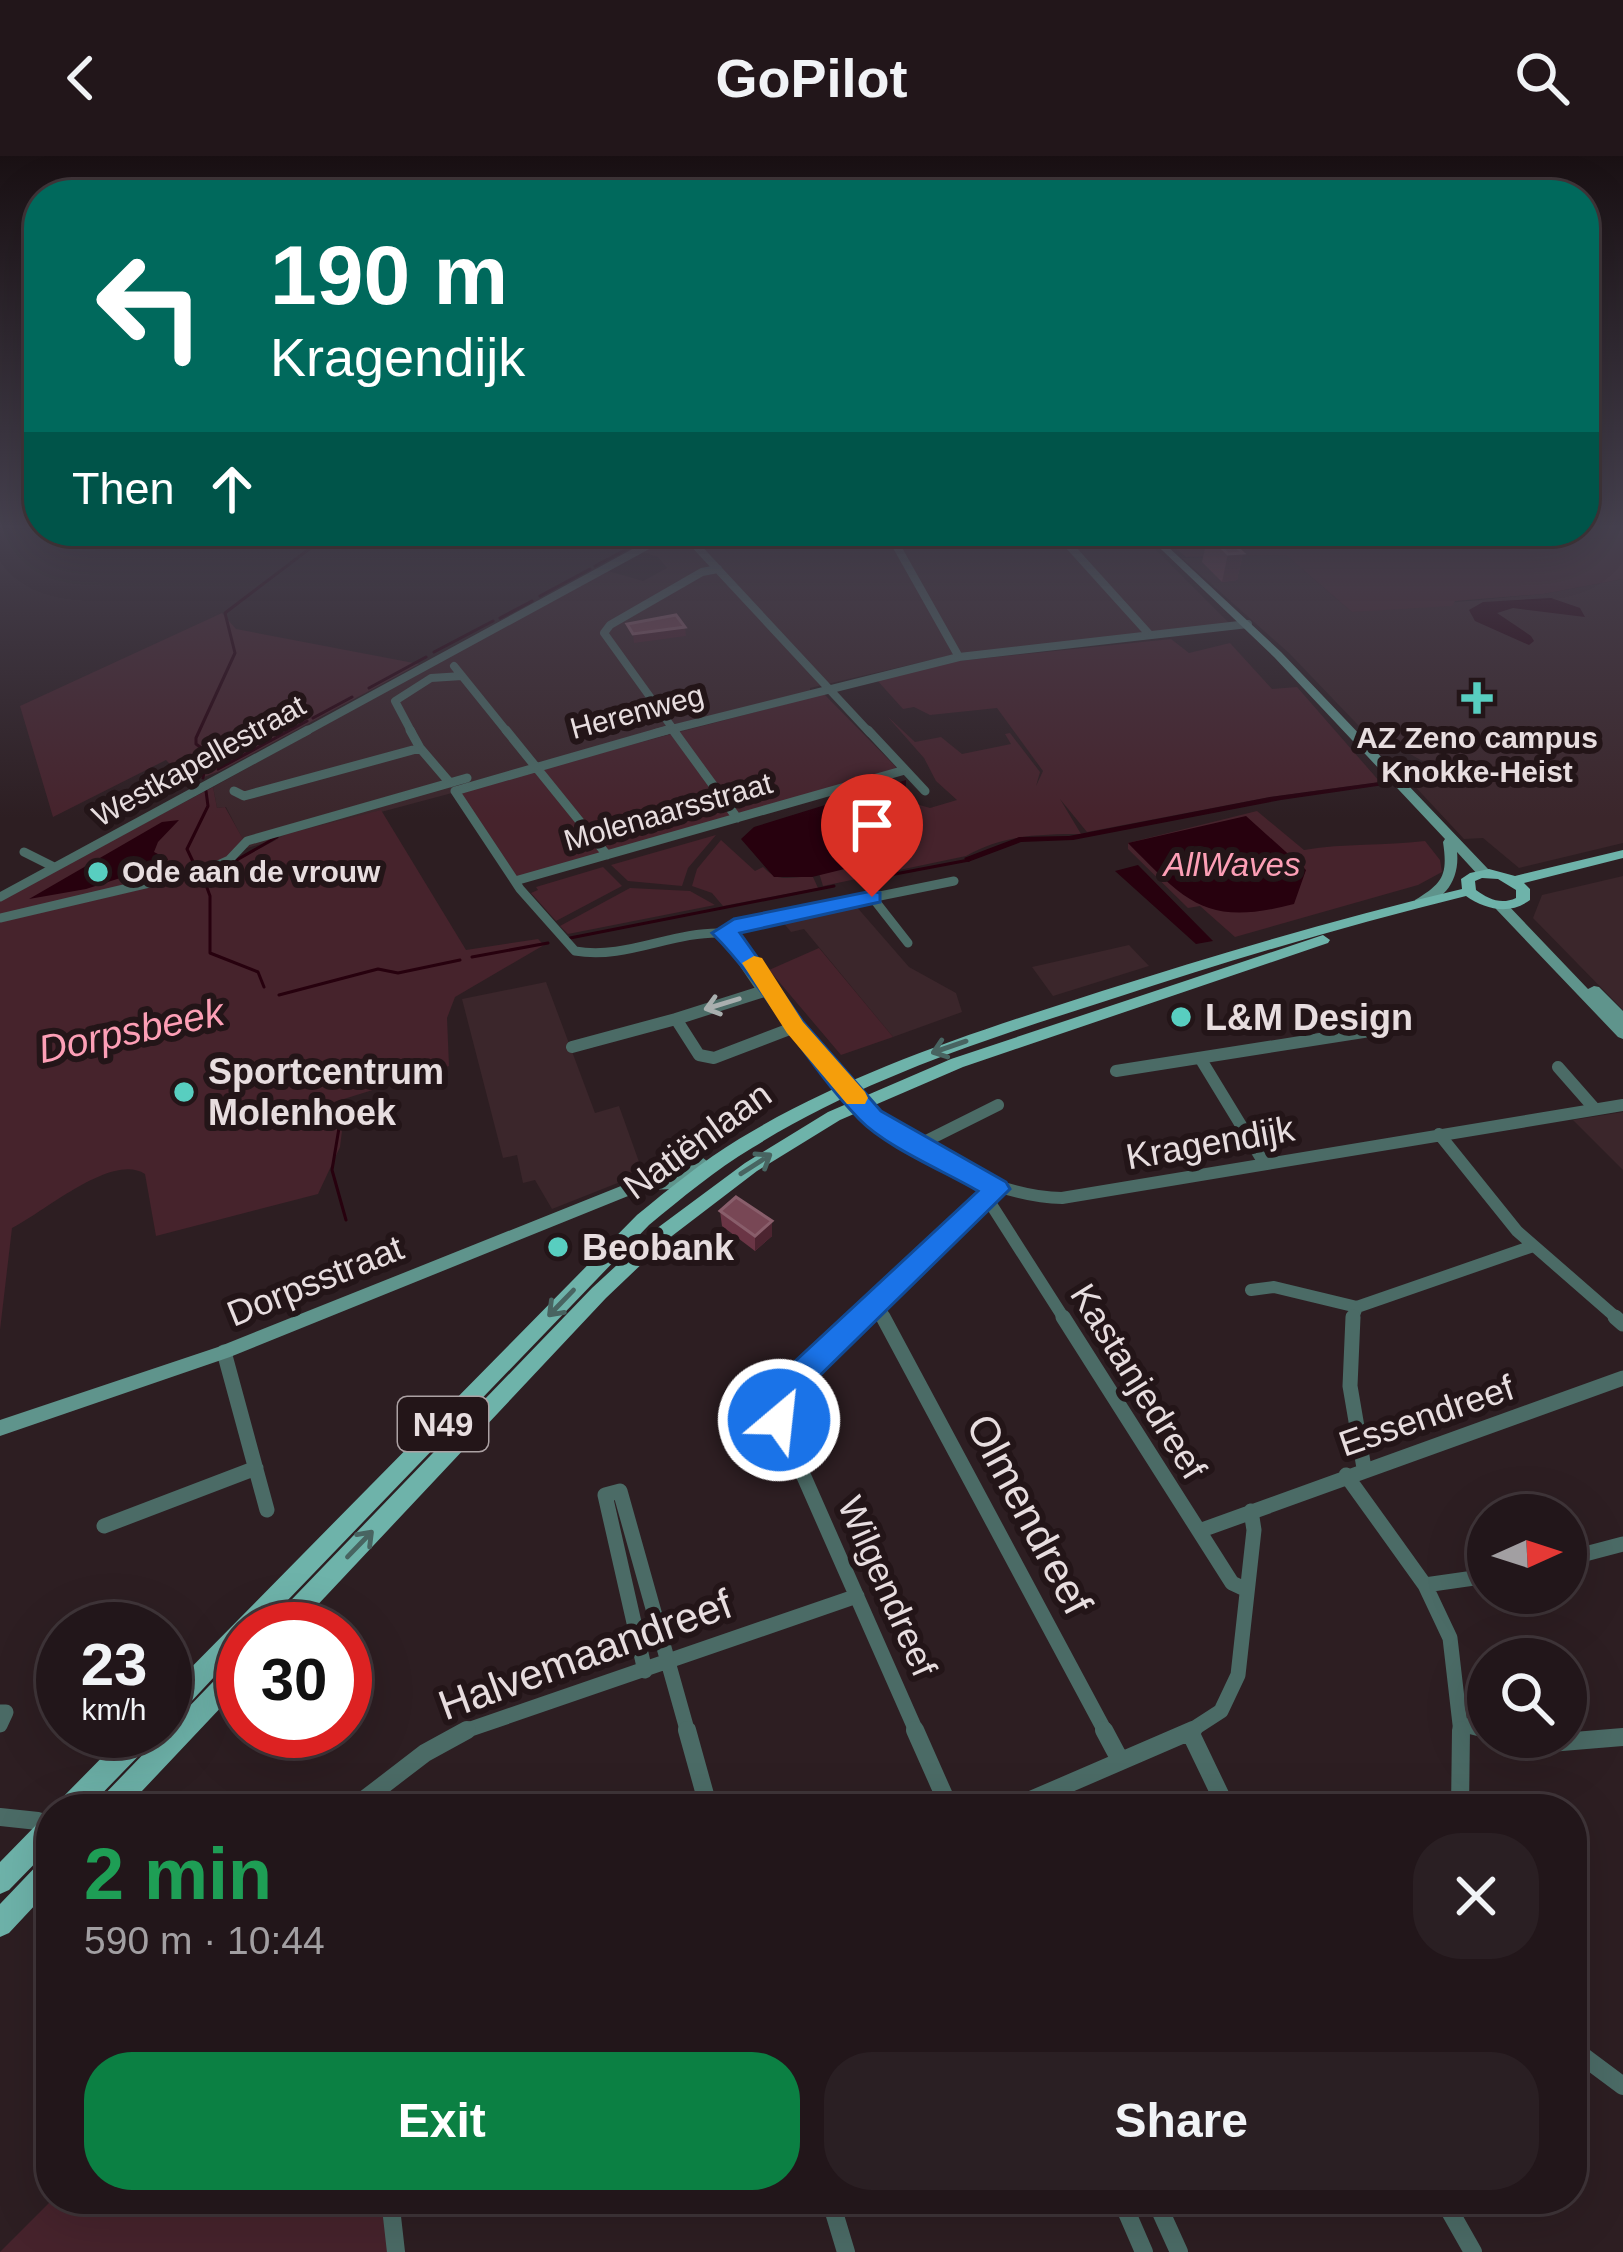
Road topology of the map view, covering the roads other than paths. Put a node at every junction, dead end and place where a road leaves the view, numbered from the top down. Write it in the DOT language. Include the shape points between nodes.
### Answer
graph roads {
  1 [pos="505,623"];
  2 [pos="616,623"];
  3 [pos="768,623"];
  4 [pos="940,623"];
  5 [pos="1139,623"];
  6 [pos="1248,624"];
  7 [pos="1149,634"];
  8 [pos="959,657"];
  9 [pos="454,666"];
  10 [pos="462,676"];
  11 [pos="827,686"];
  12 [pos="370,696"];
  13 [pos="395,702"];
  14 [pos="673,729"];
  15 [pos="420,748"];
  16 [pos="533,762"];
  17 [pos="905,770"];
  18 [pos="453,787"];
  19 [pos="234,791"];
  20 [pos="925,791"];
  21 [pos="737,818"];
  22 [pos="1449,841"];
  23 [pos="24,852"];
  24 [pos="1623,854"];
  25 [pos="608,855"];
  26 [pos="1623,865"];
  27 [pos="54,867"];
  28 [pos="1484,873"];
  29 [pos="954,880"];
  30 [pos="515,881"];
  31 [pos="1518,885"];
  32 [pos="1474,896"];
  33 [pos="0,897"];
  34 [pos="872,897"];
  35 [pos="1420,903"];
  36 [pos="1508,905"];
  37 [pos="0,918"];
  38 [pos="725,935"];
  39 [pos="908,943"];
  40 [pos="767,988"];
  41 [pos="676,1019"];
  42 [pos="1623,1019"];
  43 [pos="795,1028"];
  44 [pos="1389,1028"];
  45 [pos="1623,1034"];
  46 [pos="572,1047"];
  47 [pos="1200,1058"];
  48 [pos="1558,1066"];
  49 [pos="1116,1071"];
  50 [pos="853,1095"];
  51 [pos="998,1105"];
  52 [pos="1623,1105"];
  53 [pos="1594,1108"];
  54 [pos="1439,1134"];
  55 [pos="916,1146"];
  56 [pos="1264,1163"];
  57 [pos="655,1193"];
  58 [pos="992,1194"];
  59 [pos="1533,1246"];
  60 [pos="1251,1290"];
  61 [pos="872,1306"];
  62 [pos="1357,1307"];
  63 [pos="1623,1324"];
  64 [pos="224,1352"];
  65 [pos="1623,1378"];
  66 [pos="0,1427"];
  67 [pos="256,1468"];
  68 [pos="1364,1468"];
  69 [pos="1346,1474"];
  70 [pos="267,1510"];
  71 [pos="1251,1511"];
  72 [pos="104,1526"];
  73 [pos="1199,1531"];
  74 [pos="1623,1544"];
  75 [pos="1587,1553"];
  76 [pos="1467,1579"];
  77 [pos="1425,1585"];
  78 [pos="1247,1590"];
  79 [pos="857,1596"];
  80 [pos="269,1602"];
  81 [pos="305,1602"];
  82 [pos="216,1657"];
  83 [pos="670,1658"];
  84 [pos="645,1671"];
  85 [pos="192,1683"];
  86 [pos="216,1695"];
  87 [pos="0,1712"];
  88 [pos="1460,1724"];
  89 [pos="0,1725"];
  90 [pos="1467,1726"];
  91 [pos="1190,1732"];
  92 [pos="1623,1737"];
  93 [pos="1587,1740"];
  94 [pos="119,1758"];
  95 [pos="1120,1760"];
  96 [pos="84,1794"];
  97 [pos="122,1794"];
  98 [pos="372,1794"];
  99 [pos="705,1794"];
  100 [pos="943,1794"];
  101 [pos="1044,1794"];
  102 [pos="1220,1794"];
  103 [pos="1460,1794"];
  104 [pos="0,1817"];
  105 [pos="36,1821"];
  106 [pos="36,1843"];
  107 [pos="0,1880"];
  108 [pos="36,1885"];
  109 [pos="0,1924"];
  110 [pos="1587,2059"];
  111 [pos="1623,2086"];
  112 [pos="392,2214"];
  113 [pos="835,2214"];
  114 [pos="1127,2214"];
  115 [pos="1162,2214"];
  116 [pos="1451,2214"];
  117 [pos="396,2252"];
  118 [pos="846,2252"];
  119 [pos="1144,2252"];
  120 [pos="1179,2252"];
  121 [pos="1473,2252"];
  1 -- 12 [label="street, Westkapellestraat"];
  2 -- 14 [label="street" via="605,629"];
  3 -- 11 [label="street"];
  4 -- 8 [label="street"];
  5 -- 7 [label="street"];
  6 -- 7 [label="street, Herenweg"];
  6 -- 22 [label="street"];
  7 -- 8 [label="street, Herenweg"];
  8 -- 11 [label="street, Herenweg"];
  9 -- 10 [label="street"];
  10 -- 13 [label="street" via="431,678"];
  10 -- 16 [label="street"];
  11 -- 14 [label="street, Herenweg"];
  11 -- 17 [label="street"];
  12 -- 13 [label="street"];
  12 -- 27 [label="street, Westkapellestraat"];
  13 -- 15 [label="street"];
  14 -- 16 [label="street, Herenweg"];
  14 -- 21 [label="street"];
  15 -- 18 [label="street"];
  15 -- 19 [label="street" via="244,796"];
  16 -- 18 [label="street, Herenweg"];
  16 -- 25 [label="street"];
  17 -- 20 [label="street"];
  17 -- 21 [label="street, Molenaarsstraat"];
  18 -- 30 [label="street"];
  18 -- 37 [label="street, Herenweg" via="247,841 209,869"];
  21 -- 25 [label="street, Molenaarsstraat"];
  22 -- 28 [label="street"];
  22 -- 35 [label="street" via="1452,880"];
  23 -- 27 [label="street"];
  24 -- 31 [label="main road"];
  25 -- 30 [label="street, Molenaarsstraat"];
  26 -- 31 [label="main road"];
  27 -- 33 [label="street, Westkapellestraat"];
  28 -- 31 [label="main road"];
  28 -- 32 [label="main road" via="1468,879"];
  29 -- 34 [label="street"];
  30 -- 38 [label="street" via="583,954"];
  31 -- 36 [label="main road" via="1525,896"];
  32 -- 35 [label="main road, Natiënlaan / N49"];
  32 -- 36 [label="main road"];
  32 -- 50 [label="main road, Natiënlaan / N49"];
  34 -- 38 [label="street" via="742,923"];
  34 -- 39 [label="street"];
  35 -- 50 [label="main road, Natiënlaan / N49, one-way" via="1195,966"];
  36 -- 42 [label="street"];
  36 -- 45 [label="street"];
  38 -- 40 [label="street, Kragendijk"];
  40 -- 41 [label="street, one-way"];
  40 -- 43 [label="street, Kragendijk"];
  41 -- 43 [label="street" via="700,1054 714,1058"];
  41 -- 46 [label="street"];
  43 -- 50 [label="street, Kragendijk"];
  44 -- 47 [label="street"];
  47 -- 49 [label="street"];
  47 -- 56 [label="street"];
  48 -- 53 [label="street"];
  50 -- 55 [label="street, Kragendijk"];
  50 -- 57 [label="main road, Natiënlaan / N49"];
  81 -- 50 [label="main road, Natiënlaan / N49, one-way" via="662,1234"];
  51 -- 55 [label="street"];
  52 -- 53 [label="street, Kragendijk"];
  53 -- 54 [label="street, Kragendijk"];
  54 -- 56 [label="street, Kragendijk"];
  54 -- 59 [label="street"];
  55 -- 58 [label="street, Kragendijk"];
  56 -- 58 [label="street, Kragendijk" via="1048,1199"];
  57 -- 64 [label="street, Dorpsstraat"];
  57 -- 80 [label="main road, Natiënlaan / N49, one-way"];
  58 -- 61 [label="street, Wilgendreef"];
  58 -- 73 [label="street, Kastanjedreef"];
  59 -- 62 [label="street"];
  59 -- 63 [label="street"];
  60 -- 62 [label="street" via="1274,1287"];
  61 -- 79 [label="street, Wilgendreef" via="788,1387 779,1420"];
  61 -- 95 [label="street, Olmendreef"];
  62 -- 68 [label="street" via="1348,1330"];
  64 -- 66 [label="street, Dorpsstraat"];
  64 -- 67 [label="street"];
  65 -- 68 [label="street, Essendreef"];
  67 -- 70 [label="street"];
  67 -- 72 [label="street"];
  68 -- 69 [label="street, Essendreef"];
  69 -- 71 [label="street, Essendreef"];
  69 -- 77 [label="street"];
  71 -- 73 [label="street, Essendreef"];
  71 -- 78 [label="street"];
  73 -- 78 [label="street, Kastanjedreef" via="1232,1583"];
  74 -- 75 [label="street"];
  76 -- 77 [label="street"];
  77 -- 88 [label="street" via="1455,1641"];
  78 -- 91 [label="street" via="1234,1690 1221,1711"];
  79 -- 83 [label="street, Halvemaandreef"];
  79 -- 100 [label="street, Wilgendreef"];
  82 -- 85 [label="main road, Natiënlaan / N49"];
  83 -- 84 [label="street, Halvemaandreef"];
  83 -- 84 [label="street" via="620,1491 605,1496"];
  83 -- 99 [label="street"];
  84 -- 98 [label="street, Halvemaandreef" via="459,1733"];
  86 -- 97 [label="main road"];
  87 -- 89 [label="street"];
  88 -- 90 [label="street"];
  88 -- 103 [label="street"];
  91 -- 95 [label="street"];
  91 -- 102 [label="street"];
  92 -- 93 [label="street"];
  94 -- 96 [label="main road"];
  95 -- 101 [label="street"];
  104 -- 105 [label="street"];
  106 -- 107 [label="main road"];
  108 -- 109 [label="main road"];
  110 -- 111 [label="street"];
  112 -- 117 [label="street"];
  113 -- 118 [label="street"];
  114 -- 119 [label="street"];
  115 -- 120 [label="street"];
  116 -- 121 [label="street"];
}
